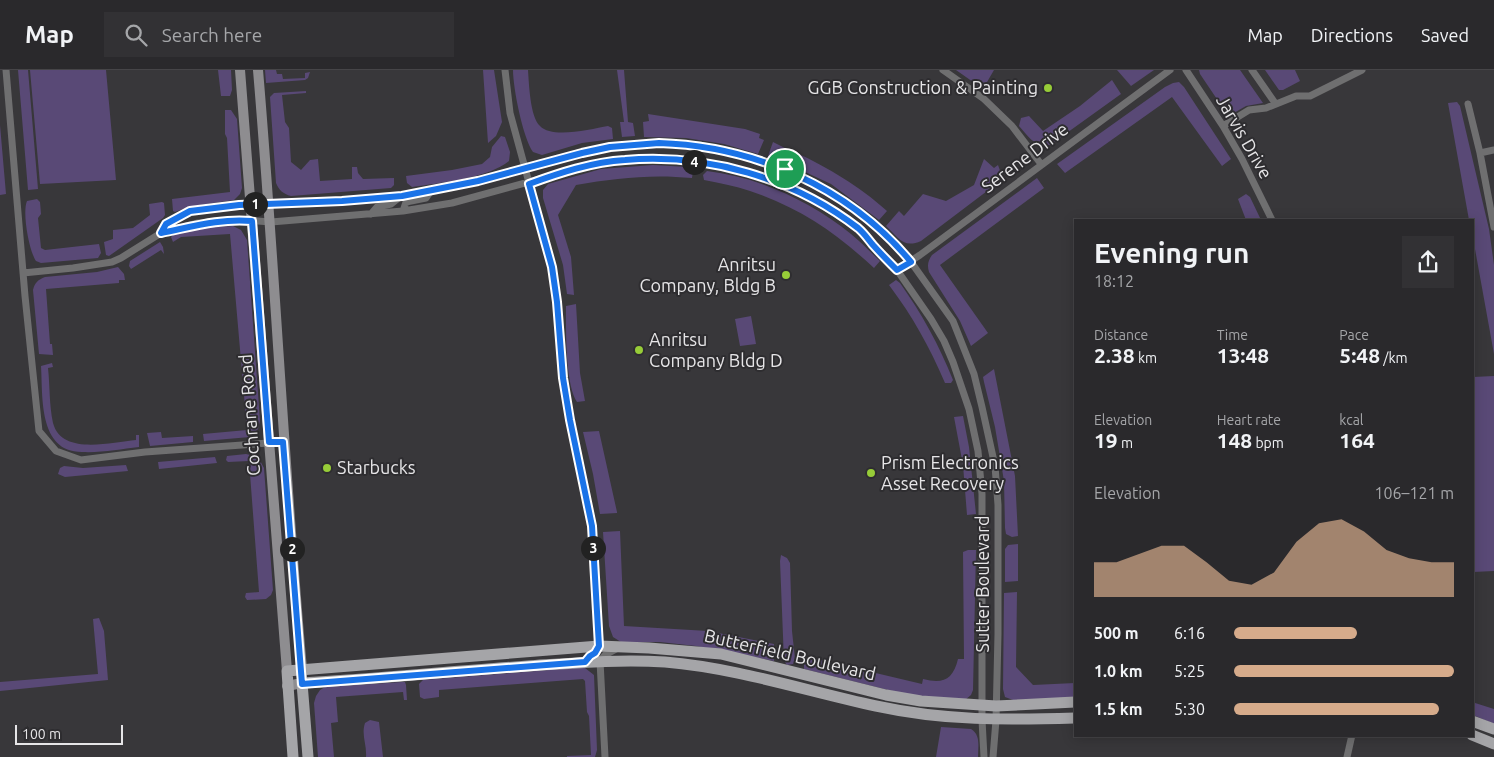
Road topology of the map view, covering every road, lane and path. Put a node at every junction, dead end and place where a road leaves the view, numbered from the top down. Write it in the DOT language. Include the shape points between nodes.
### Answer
graph roads {
  1 [pos="6,70"];
  2 [pos="240,70"];
  3 [pos="258,70"];
  4 [pos="505,70"];
  5 [pos="943,70"];
  6 [pos="1170,70"];
  7 [pos="1186,70"];
  8 [pos="1252,70"];
  9 [pos="1362,70"];
  10 [pos="1275,103"];
  11 [pos="1468,104"];
  12 [pos="1223,126"];
  13 [pos="1494,150"];
  14 [pos="1480,153"];
  15 [pos="1041,164"];
  16 [pos="524,169"];
  17 [pos="529,184"];
  18 [pos="430,192"];
  19 [pos="402,196"];
  20 [pos="250,204"];
  21 [pos="269,204"];
  22 [pos="403,211"];
  23 [pos="371,214"];
  24 [pos="1272,219"];
  25 [pos="252,221"];
  26 [pos="271,222"];
  27 [pos="1494,227"];
  28 [pos="161,233"];
  29 [pos="911,262"];
  30 [pos="897,270"];
  31 [pos="23,272"];
  32 [pos="269,442"];
  33 [pos="283,442"];
  34 [pos="599,646"];
  35 [pos="620,647"];
  36 [pos="600,661"];
  37 [pos="585,662"];
  38 [pos="302,670"];
  39 [pos="287,671"];
  40 [pos="302,684"];
  41 [pos="287,686"];
  42 [pos="1074,702"];
  43 [pos="983,705"];
  44 [pos="996,706"];
  45 [pos="1074,718"];
  46 [pos="982,720"];
  47 [pos="996,720"];
  48 [pos="1474,721"];
  49 [pos="1494,729"];
  50 [pos="1474,736"];
  51 [pos="1352,737"];
  52 [pos="1494,744"];
  53 [pos="293,757"];
  54 [pos="308,757"];
  55 [pos="604,757"];
  56 [pos="984,757"];
  57 [pos="993,757"];
  58 [pos="1348,757"];
  1 -- 31 [label="street"];
  2 -- 20 [label="main road, Cochrane Road"];
  3 -- 21 [label="main road, Cochrane Road"];
  4 -- 16 [label="street" via="510,113"];
  5 -- 15 [label="street" via="984,99 1012,126"];
  6 -- 15 [label="street, Serene Drive"];
  7 -- 12 [label="street, Jarvis Drive"];
  8 -- 10 [label="street"];
  9 -- 10 [label="street" via="1310,96 1296,96"];
  10 -- 12 [label="street" via="1249,110"];
  11 -- 14 [label="street"];
  12 -- 24 [label="street, Jarvis Drive"];
  13 -- 14 [label="street"];
  14 -- 27 [label="street"];
  15 -- 29 [label="street, Serene Drive"];
  16 -- 17 [label="street"];
  16 -- 18 [label="street, Sutter Boulevard"];
  16 -- 29 [label="street, Sutter Boulevard" via="630,144 678,143 723,150 785,169 822,188 880,228"];
  17 -- 22 [label="street, Sutter Boulevard"];
  17 -- 30 [label="street, Sutter Boulevard" via="595,164 624,160 700,162 744,171 781,184 837,214 860,230"];
  17 -- 34 [label="street" via="552,267 563,378 592,526"];
  18 -- 19 [label="street, Sutter Boulevard"];
  18 -- 22 [label="street" via="426,198 406,202"];
  19 -- 21 [label="street, Sutter Boulevard"];
  19 -- 23 [label="street" via="391,204 378,207"];
  20 -- 21 [label="street, Sutter Boulevard"];
  20 -- 25 [label="main road, Cochrane Road"];
  20 -- 28 [label="street, Sutter Boulevard" via="190,211 166,224"];
  21 -- 26 [label="main road, Cochrane Road"];
  22 -- 23 [label="street, Sutter Boulevard"];
  23 -- 26 [label="street, Sutter Boulevard"];
  25 -- 26 [label="street, Sutter Boulevard"];
  25 -- 28 [label="street, Sutter Boulevard" via="198,223"];
  25 -- 32 [label="main road, Cochrane Road"];
  26 -- 33 [label="main road, Cochrane Road"];
  28 -- 31 [label="street, Sutter Boulevard" via="112,262"];
  29 -- 30 [label="street, Serene Drive"];
  29 -- 44 [label="street, Sutter Boulevard" via="953,321 960,338 974,374 995,466 999,541"];
  30 -- 43 [label="street, Sutter Boulevard" via="944,341 964,391 978,451 983,522"];
  31 -- 32 [label="street" via="39,431 56,451 81,460"];
  32 -- 33 [label="street"];
  32 -- 39 [label="main road, Cochrane Road"];
  33 -- 38 [label="main road, Cochrane Road"];
  34 -- 35 [label="main road, Butterfield Boulevard"];
  34 -- 37 [label="street"];
  34 -- 38 [label="main road, Butterfield Boulevard"];
  35 -- 36 [label="street"];
  35 -- 43 [label="main road, Butterfield Boulevard" via="721,654 886,695"];
  36 -- 37 [label="main road, Butterfield Boulevard"];
  36 -- 46 [label="main road, Butterfield Boulevard" via="666,662 709,668 877,706 938,717"];
  36 -- 55 [label="street"];
  37 -- 40 [label="main road, Butterfield Boulevard"];
  38 -- 39 [label="main road, Butterfield Boulevard"];
  38 -- 40 [label="main road, Cochrane Road"];
  39 -- 41 [label="main road, Cochrane Road"];
  40 -- 41 [label="main road, Butterfield Boulevard"];
  40 -- 54 [label="main road, Cochrane Road"];
  41 -- 53 [label="main road, Cochrane Road"];
  42 -- 44 [label="main road, Butterfield Boulevard"];
  43 -- 44 [label="main road, Butterfield Boulevard"];
  43 -- 46 [label="street, Sutter Boulevard"];
  44 -- 47 [label="street, Sutter Boulevard"];
  45 -- 47 [label="main road, Butterfield Boulevard"];
  46 -- 47 [label="main road, Butterfield Boulevard"];
  46 -- 56 [label="street, Sutter Boulevard"];
  47 -- 57 [label="street, Sutter Boulevard"];
  48 -- 49 [label="main road"];
  50 -- 52 [label="main road"];
  51 -- 58 [label="street"];
}
